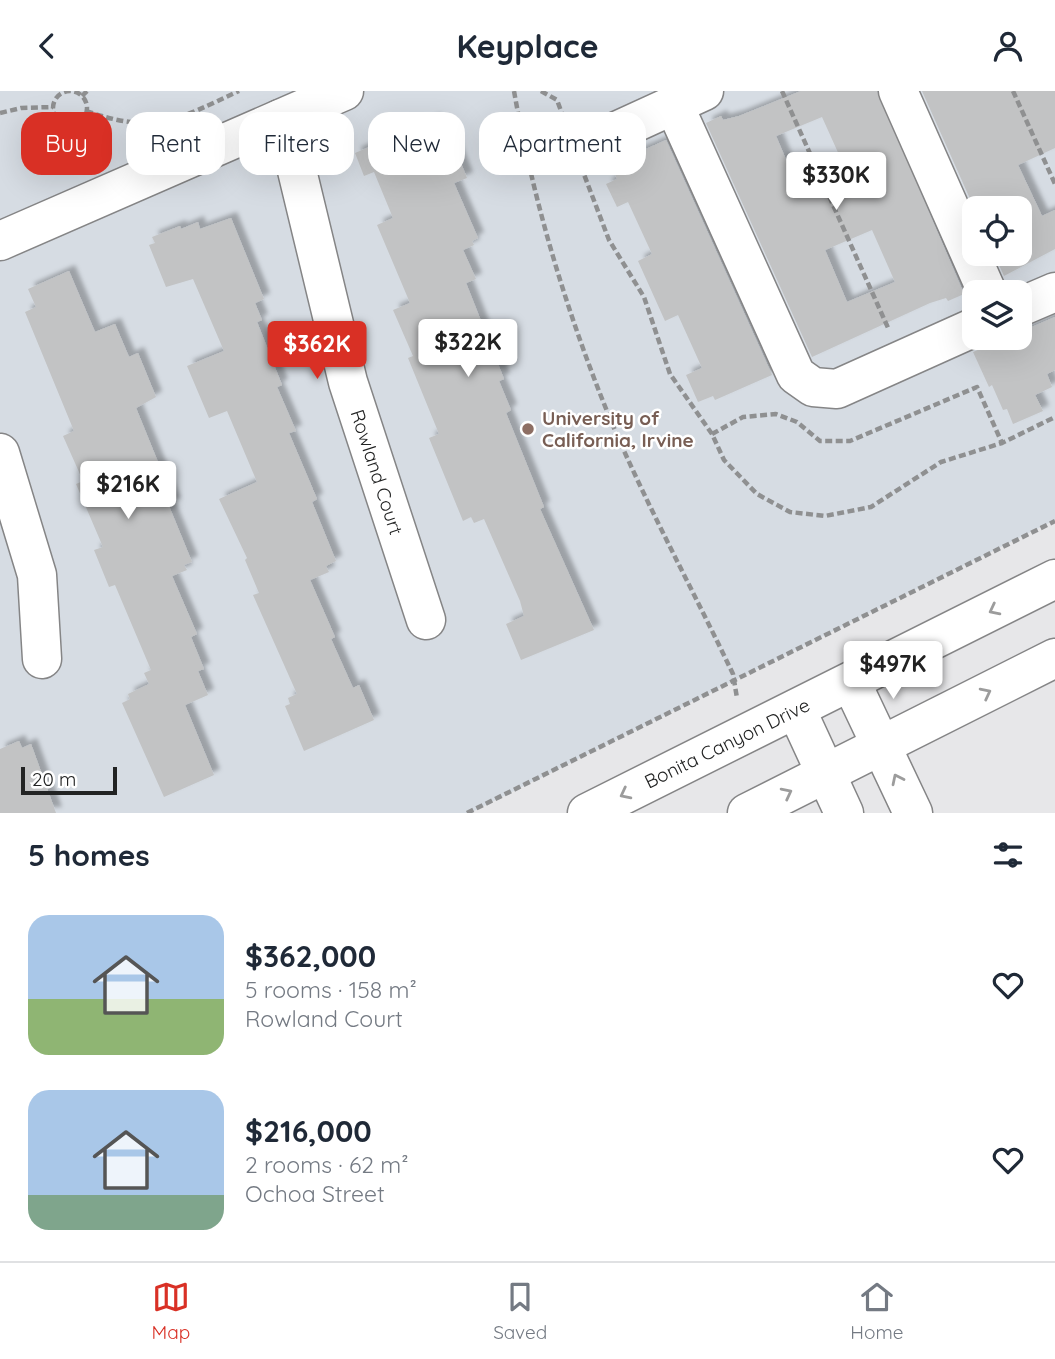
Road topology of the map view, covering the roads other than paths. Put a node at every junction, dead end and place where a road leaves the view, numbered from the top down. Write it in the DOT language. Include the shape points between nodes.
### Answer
graph roads {
  1 [pos="344,91"];
  2 [pos="898,91"];
  3 [pos="689,98"];
  4 [pos="294,112"];
  5 [pos="646,118"];
  6 [pos="239,136"];
  7 [pos="298,175"];
  8 [pos="0,241"];
  9 [pos="981,280"];
  10 [pos="1055,292"];
  11 [pos="1032,302"];
  12 [pos="962,333"];
  13 [pos="0,453"];
  14 [pos="1055,579"];
  15 [pos="426,620"];
  16 [pos="42,659"];
  17 [pos="1055,659"];
  18 [pos="851,683"];
  19 [pos="796,709"];
  20 [pos="881,746"];
  21 [pos="826,773"];
  22 [pos="587,813"];
  23 [pos="747,813"];
  24 [pos="844,813"];
  25 [pos="913,813"];
  1 -- 4 [label="street"];
  2 -- 9 [label="street"];
  3 -- 5 [label="street"];
  3 -- 12 [label="street" via="796,375 813,387 837,389"];
  6 -- 8 [label="street"];
  7 -- 15 [label="street, Rowland Court" via="348,382"];
  10 -- 11 [label="street"];
  13 -- 16 [label="street" via="37,575"];
  14 -- 18 [label="street, Bonita Canyon Drive, one-way"];
  20 -- 17 [label="street, one-way"];
  18 -- 19 [label="street, Bonita Canyon Drive"];
  18 -- 20 [label="street"];
  19 -- 21 [label="street"];
  19 -- 22 [label="street, Bonita Canyon Drive, one-way"];
  20 -- 21 [label="street"];
  25 -- 20 [label="street, one-way"];
  23 -- 21 [label="street, one-way"];
  21 -- 24 [label="street"];
}
